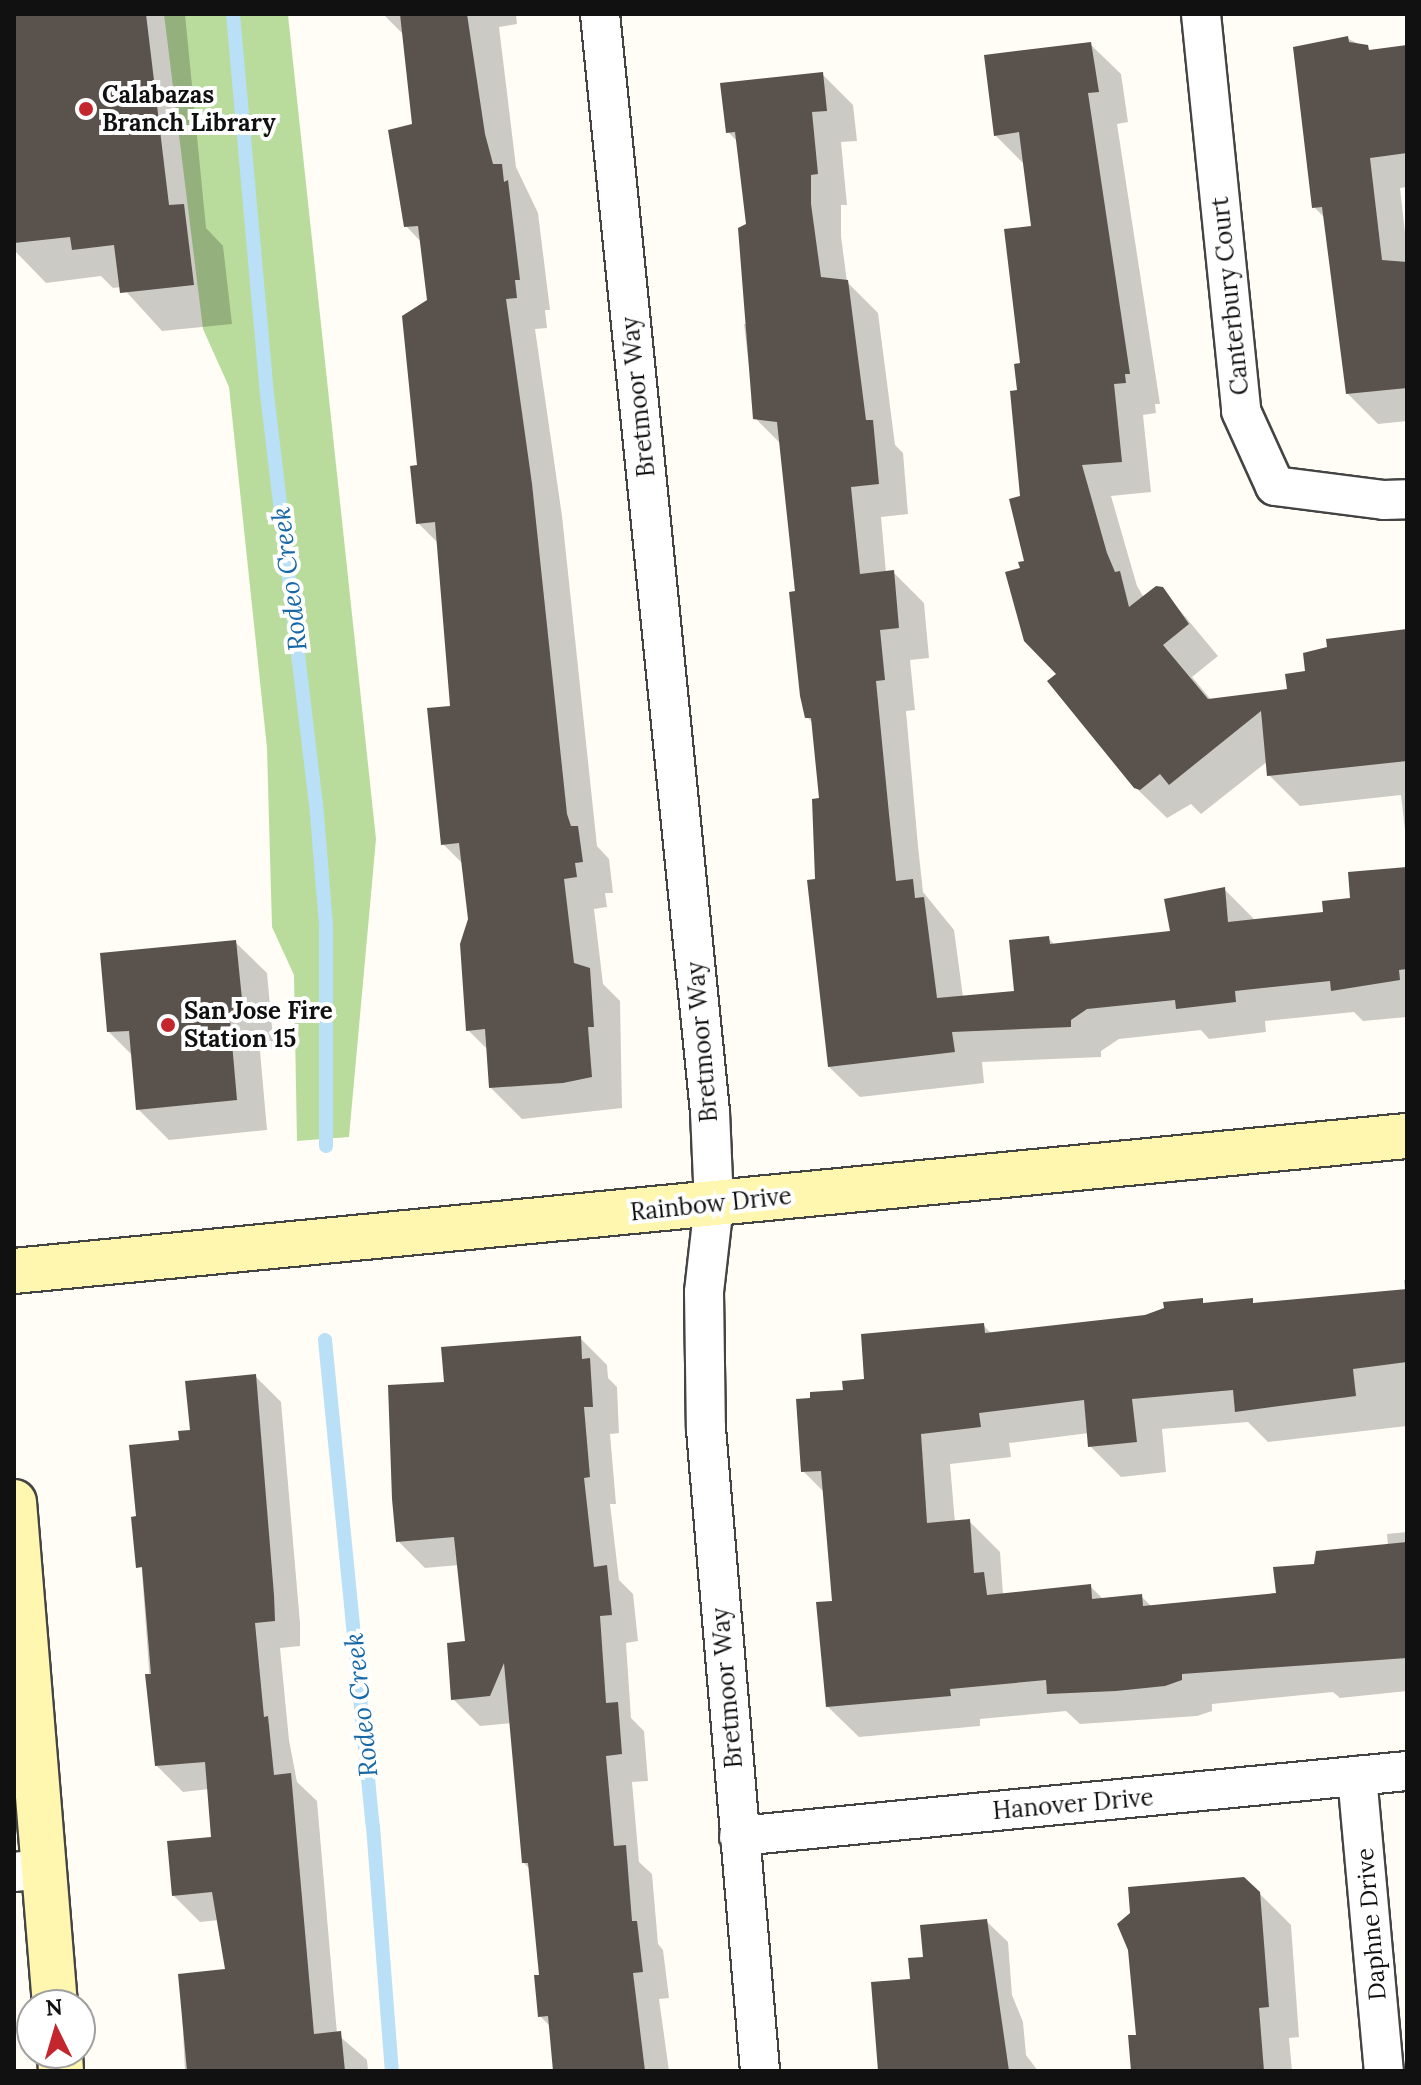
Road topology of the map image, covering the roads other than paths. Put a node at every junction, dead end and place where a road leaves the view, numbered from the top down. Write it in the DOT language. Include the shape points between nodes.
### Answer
graph roads {
  1 [pos="600,14"];
  2 [pos="1201,14"];
  3 [pos="1407,499"];
  4 [pos="1407,1136"];
  5 [pos="714,1204"];
  6 [pos="14,1271"];
  7 [pos="14,1502"];
  8 [pos="1407,1771"];
  9 [pos="1357,1776"];
  10 [pos="739,1836"];
  11 [pos="29,1870"];
  12 [pos="52,1989"];
  13 [pos="760,2071"];
  14 [pos="1384,2071"];
  1 -- 5 [label="street, Bretmoor Way" via="710,1108"];
  2 -- 3 [label="street, Canterbury Court" via="1241,411 1275,486"];
  4 -- 5 [label="street, Rainbow Drive"];
  5 -- 6 [label="street, Rainbow Drive"];
  5 -- 10 [label="street, Bretmoor Way" via="704,1292 706,1429"];
  7 -- 11 [label="street"];
  8 -- 9 [label="street, Hanover Drive"];
  9 -- 10 [label="street, Hanover Drive"];
  9 -- 14 [label="street, Daphne Drive"];
  10 -- 13 [label="street, Bretmoor Way"];
  11 -- 12 [label="street"];
}
